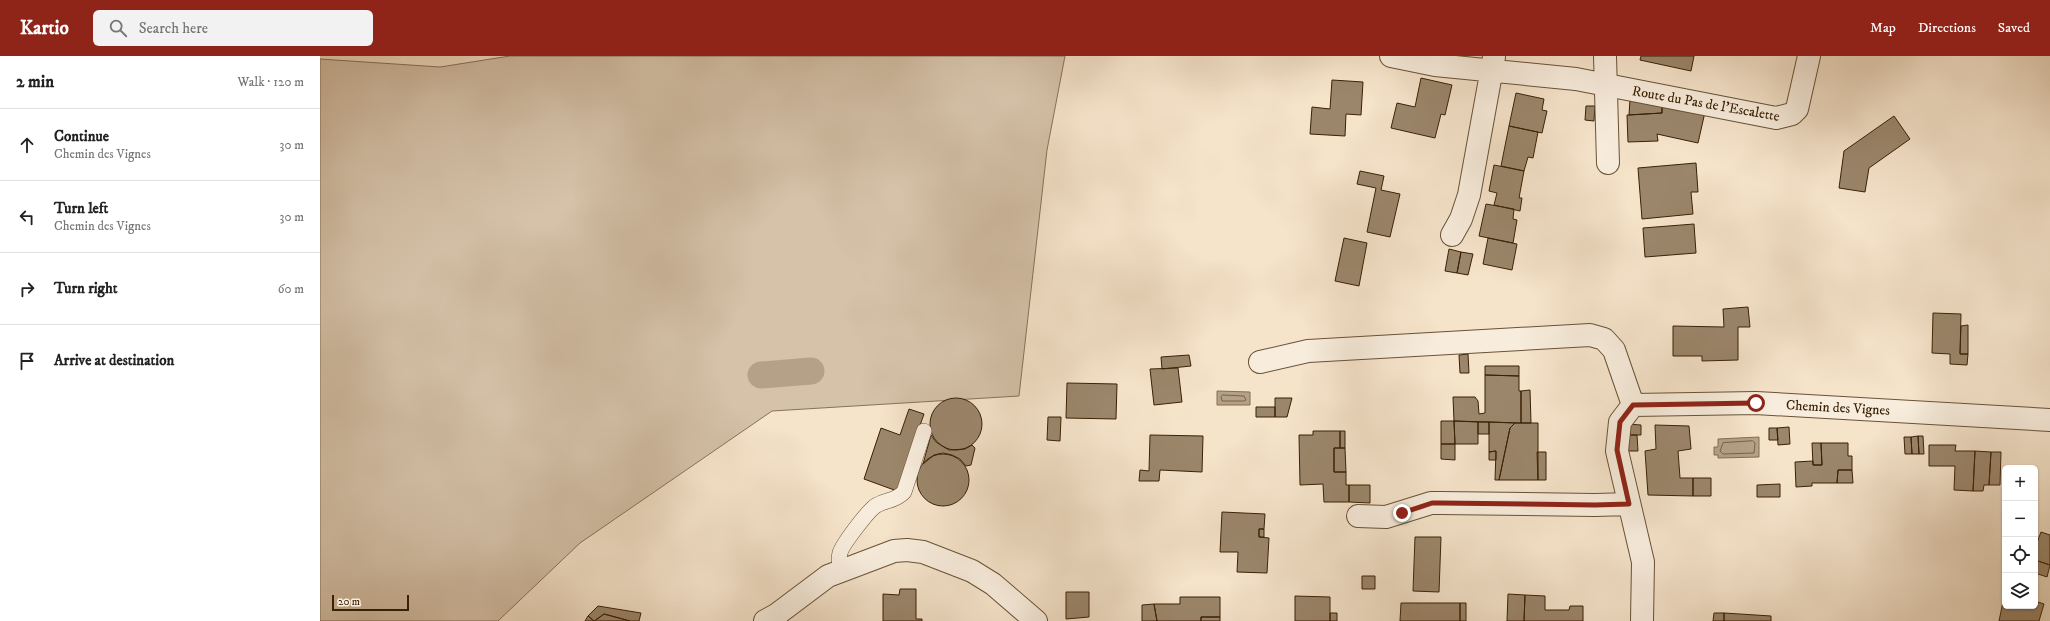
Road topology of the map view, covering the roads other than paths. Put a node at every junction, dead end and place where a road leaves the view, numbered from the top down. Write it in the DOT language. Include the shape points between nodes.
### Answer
graph roads {
  1 [pos="1391,56"];
  2 [pos="1605,56"];
  3 [pos="1809,56"];
  4 [pos="1493,63"];
  5 [pos="1607,85"];
  6 [pos="1608,163"];
  7 [pos="1452,234"];
  8 [pos="1260,362"];
  9 [pos="1633,405"];
  10 [pos="2050,420"];
  11 [pos="924,431"];
  12 [pos="1629,504"];
  13 [pos="1358,516"];
  14 [pos="843,571"];
  15 [pos="765,621"];
  16 [pos="1036,621"];
  17 [pos="1642,621"];
  1 -- 4 [label="street, Route du Pas de l'Escalette" via="1435,65"];
  2 -- 5 [label="street"];
  3 -- 5 [label="street, Route du Pas de l'Escalette" via="1800,101 1792,114 1784,117 1776,118"];
  4 -- 5 [label="street, Route du Pas de l'Escalette"];
  4 -- 7 [label="street" via="1469,195 1461,219"];
  5 -- 6 [label="street"];
  8 -- 9 [label="street" via="1308,350 1590,335 1604,339 1614,350"];
  9 -- 10 [label="street, Chemin des Vignes" via="1756,403"];
  9 -- 12 [label="street" via="1620,422 1617,450"];
  11 -- 14 [label="lane" via="904,492 897,499 878,504 869,510 840,552 839,561"];
  12 -- 13 [label="street" via="1432,503 1386,517"];
  12 -- 17 [label="street" via="1643,562"];
  14 -- 15 [label="street" via="828,576"];
  14 -- 16 [label="street" via="894,551 924,552 972,571 993,584"];
}
